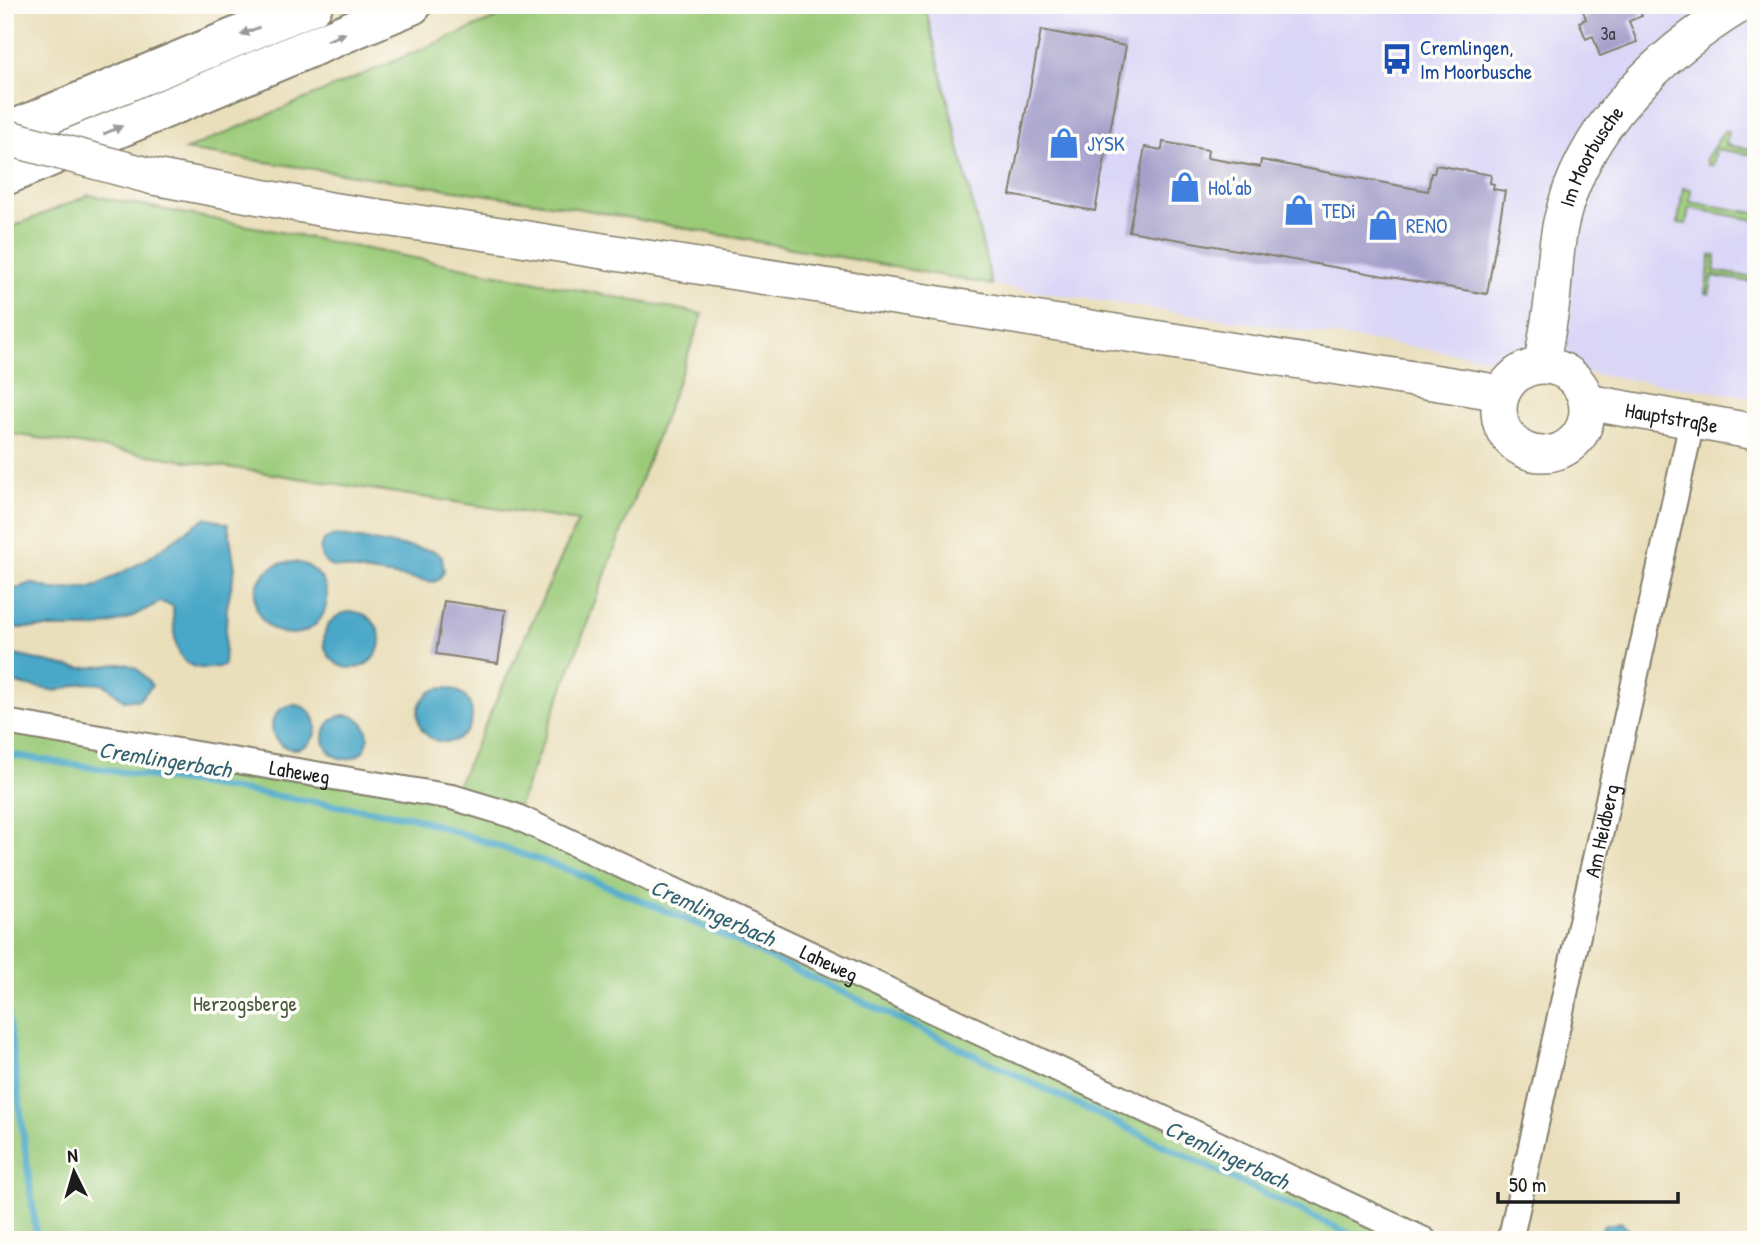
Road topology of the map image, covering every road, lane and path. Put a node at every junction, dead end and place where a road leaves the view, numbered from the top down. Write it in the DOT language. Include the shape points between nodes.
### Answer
graph roads {
  1 [pos="313,5"];
  2 [pos="412,5"];
  3 [pos="1740,5"];
  4 [pos="5,135"];
  5 [pos="5,176"];
  6 [pos="1542,365"];
  7 [pos="1502,393"];
  8 [pos="1587,402"];
  9 [pos="1692,422"];
  10 [pos="1756,432"];
  11 [pos="5,722"];
  12 [pos="1423,1240"];
  13 [pos="1508,1240"];
  1 -- 4 [label="highway, one-way"];
  5 -- 2 [label="highway, one-way"];
  3 -- 6 [label="street, Im Moorbusche" via="1688,40 1643,80 1604,127 1586,159 1561,223"];
  4 -- 7 [label="street, bridge" via="154,177 330,210"];
  6 -- 7 [label="street" via="1518,373"];
  6 -- 8 [label="street" via="1571,375"];
  7 -- 8 [label="street" via="1499,416 1508,437 1538,454 1561,450 1579,436"];
  8 -- 9 [label="street, Hauptstraße"];
  9 -- 10 [label="street, Hauptstraße"];
  9 -- 13 [label="street, Am Heidberg"];
  11 -- 12 [label="street, Laheweg" via="452,797 515,816"];
}
